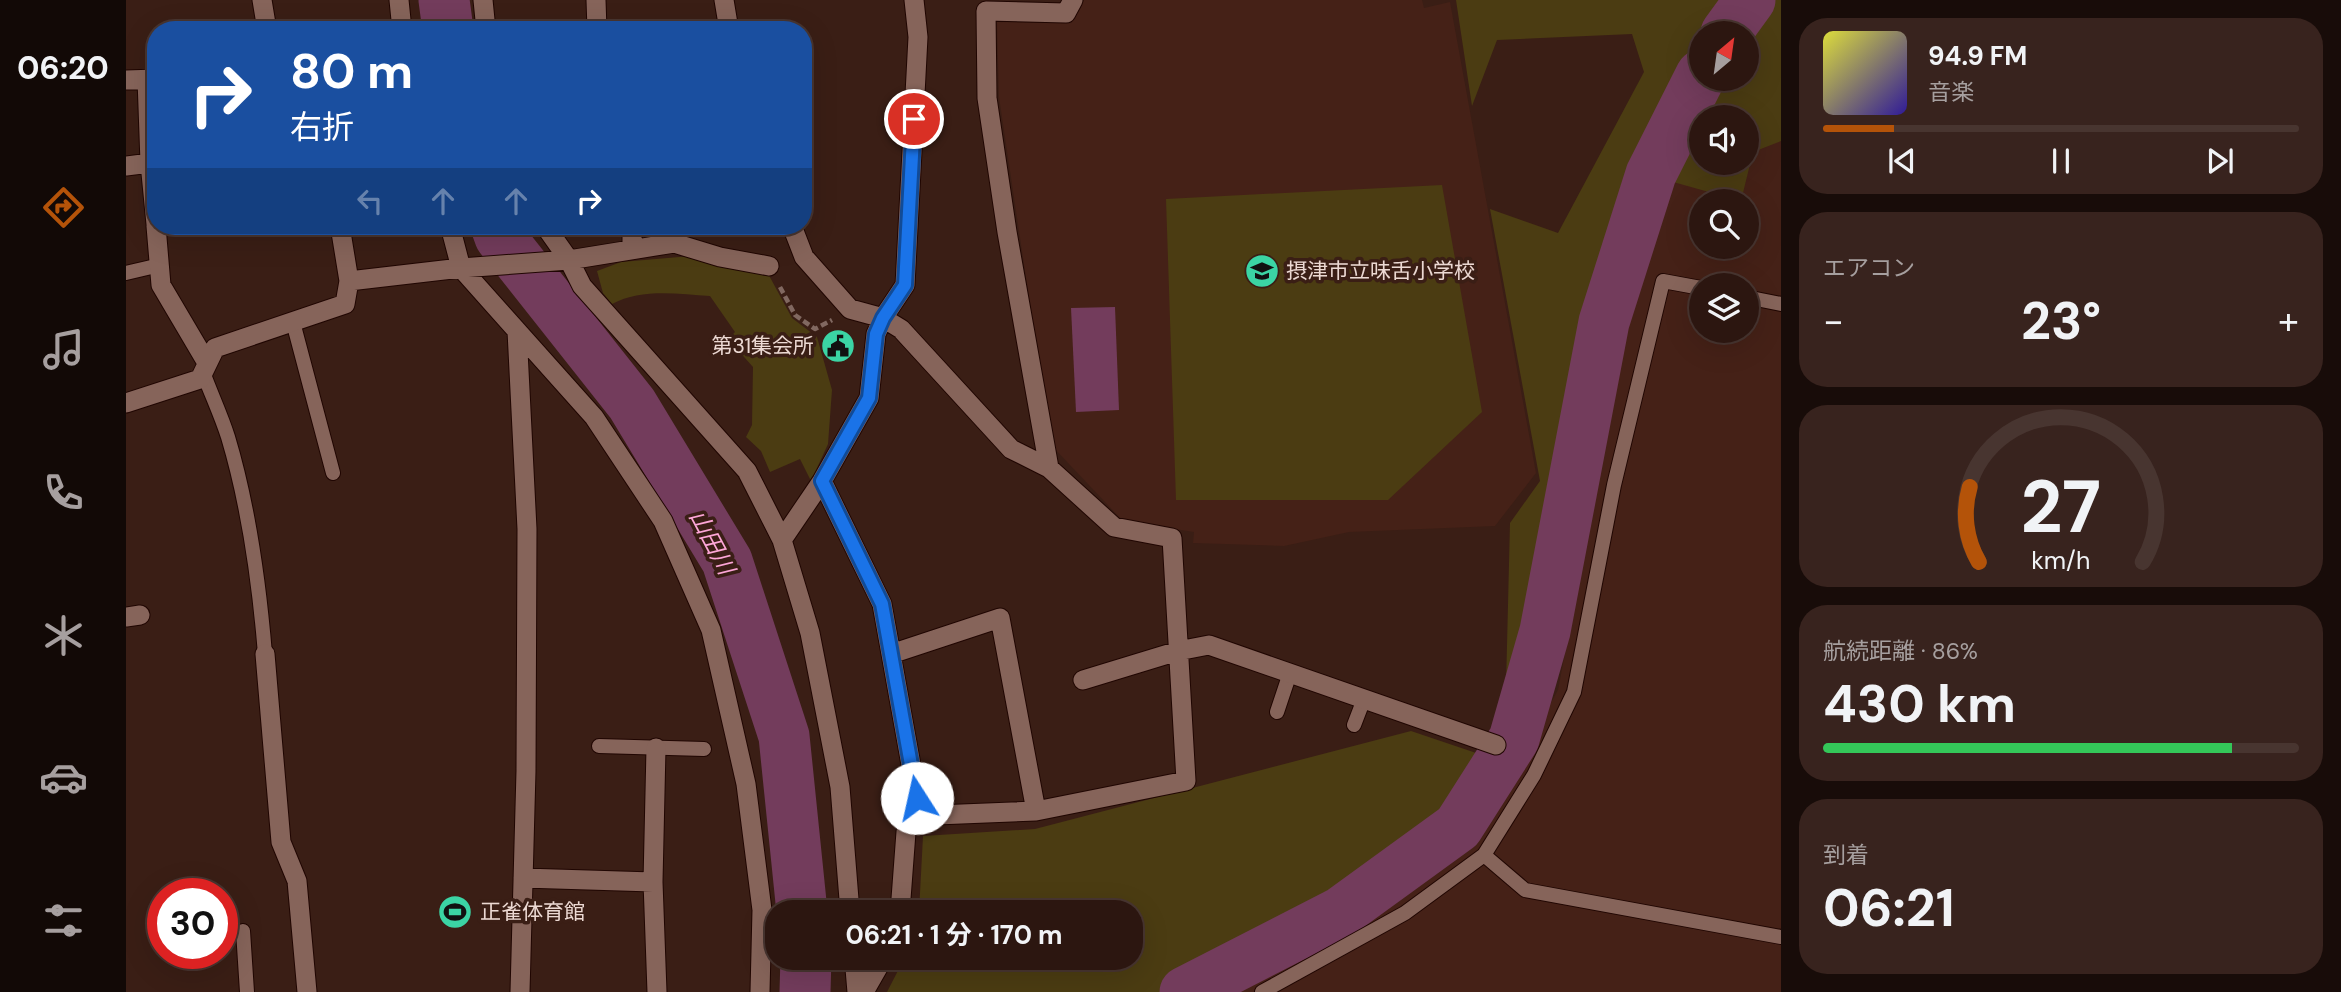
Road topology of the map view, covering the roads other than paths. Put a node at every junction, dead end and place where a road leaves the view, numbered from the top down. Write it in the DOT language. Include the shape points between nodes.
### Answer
graph roads {
  1 [pos="262,0"];
  2 [pos="399,0"];
  3 [pos="483,0"];
  4 [pos="596,0"];
  5 [pos="724,0"];
  6 [pos="914,0"];
  7 [pos="1073,0"];
  8 [pos="266,21"];
  9 [pos="401,21"];
  10 [pos="485,21"];
  11 [pos="597,21"];
  12 [pos="728,21"];
  13 [pos="147,79"];
  14 [pos="126,80"];
  15 [pos="147,163"];
  16 [pos="126,166"];
  17 [pos="157,235"];
  18 [pos="341,235"];
  19 [pos="452,235"];
  20 [pos="551,235"];
  21 [pos="632,235"];
  22 [pos="795,235"];
  23 [pos="632,248"];
  24 [pos="569,260"];
  25 [pos="160,265"];
  26 [pos="769,266"];
  27 [pos="461,268"];
  28 [pos="126,273"];
  29 [pos="349,281"];
  30 [pos="1689,286"];
  31 [pos="1759,299"];
  32 [pos="1781,303"];
  33 [pos="883,318"];
  34 [pos="293,322"];
  35 [pos="517,331"];
  36 [pos="205,368"];
  37 [pos="126,403"];
  38 [pos="1049,468"];
  39 [pos="334,473"];
  40 [pos="822,481"];
  41 [pos="782,540"];
  42 [pos="1178,651"];
  43 [pos="265,654"];
  44 [pos="891,654"];
  45 [pos="1290,673"];
  46 [pos="1083,680"];
  47 [pos="1364,699"];
  48 [pos="1277,712"];
  49 [pos="1353,725"];
  50 [pos="1496,745"];
  51 [pos="599,746"];
  52 [pos="656,748"];
  53 [pos="704,748"];
  54 [pos="1036,811"];
  55 [pos="911,816"];
  56 [pos="1484,855"];
  57 [pos="523,878"];
  58 [pos="653,882"];
  59 [pos="849,900"];
  60 [pos="901,900"];
  61 [pos="243,930"];
  62 [pos="1781,937"];
  63 [pos="855,970"];
  64 [pos="877,970"];
  65 [pos="247,992"];
  66 [pos="307,992"];
  67 [pos="520,992"];
  68 [pos="657,992"];
  69 [pos="760,992"];
  70 [pos="857,992"];
  71 [pos="864,992"];
  72 [pos="1262,992"];
  1 -- 8 [label="street"];
  2 -- 9 [label="street"];
  3 -- 10 [label="street"];
  4 -- 11 [label="street"];
  5 -- 12 [label="street"];
  6 -- 33 [label="street" via="918,37 905,285"];
  7 -- 38 [label="street" via="1066,13 986,11 987,98"];
  13 -- 14 [label="street"];
  15 -- 16 [label="street"];
  17 -- 25 [label="street"];
  18 -- 29 [label="street"];
  19 -- 27 [label="street"];
  20 -- 24 [label="street"];
  21 -- 23 [label="street"];
  22 -- 33 [label="street" via="804,257 850,309"];
  23 -- 24 [label="street"];
  23 -- 26 [label="street" via="674,243"];
  24 -- 27 [label="street"];
  24 -- 41 [label="street" via="582,286 747,471"];
  25 -- 28 [label="lane"];
  25 -- 36 [label="street" via="161,285"];
  27 -- 29 [label="street"];
  27 -- 35 [label="street"];
  29 -- 34 [label="street" via="345,304"];
  30 -- 56 [label="lane" via="1663,281 1615,485 1574,692 1534,775"];
  31 -- 32 [label="lane"];
  33 -- 38 [label="street" via="901,330 1010,449"];
  33 -- 40 [label="street" via="876,334 869,398"];
  34 -- 36 [label="street" via="215,348"];
  34 -- 39 [label="lane"];
  35 -- 57 [label="street" via="527,528"];
  35 -- 69 [label="street" via="594,417 663,521 711,630 748,796 762,910"];
  36 -- 37 [label="street" via="200,379"];
  36 -- 43 [label="lane" via="228,438 249,529"];
  38 -- 42 [label="street" via="1114,527 1172,538"];
  40 -- 41 [label="street"];
  40 -- 44 [label="street" via="882,604"];
  41 -- 59 [label="street" via="810,633 841,787"];
  42 -- 45 [label="street" via="1209,645"];
  42 -- 46 [label="street"];
  42 -- 54 [label="street" via="1186,781"];
  43 -- 66 [label="street" via="281,842 297,881"];
  44 -- 54 [label="street" via="1000,618"];
  44 -- 55 [label="street" via="917,798"];
  45 -- 47 [label="street"];
  45 -- 48 [label="lane"];
  47 -- 49 [label="lane"];
  47 -- 50 [label="street"];
  51 -- 52 [label="lane"];
  52 -- 53 [label="lane"];
  52 -- 58 [label="street"];
  54 -- 55 [label="street"];
  55 -- 60 [label="street"];
  56 -- 62 [label="lane" via="1525,890"];
  56 -- 72 [label="lane" via="1405,913"];
  57 -- 58 [label="street"];
  57 -- 67 [label="street"];
  58 -- 68 [label="street"];
  61 -- 65 [label="lane"];
  63 -- 70 [label="street"];
  64 -- 71 [label="street"];
}
